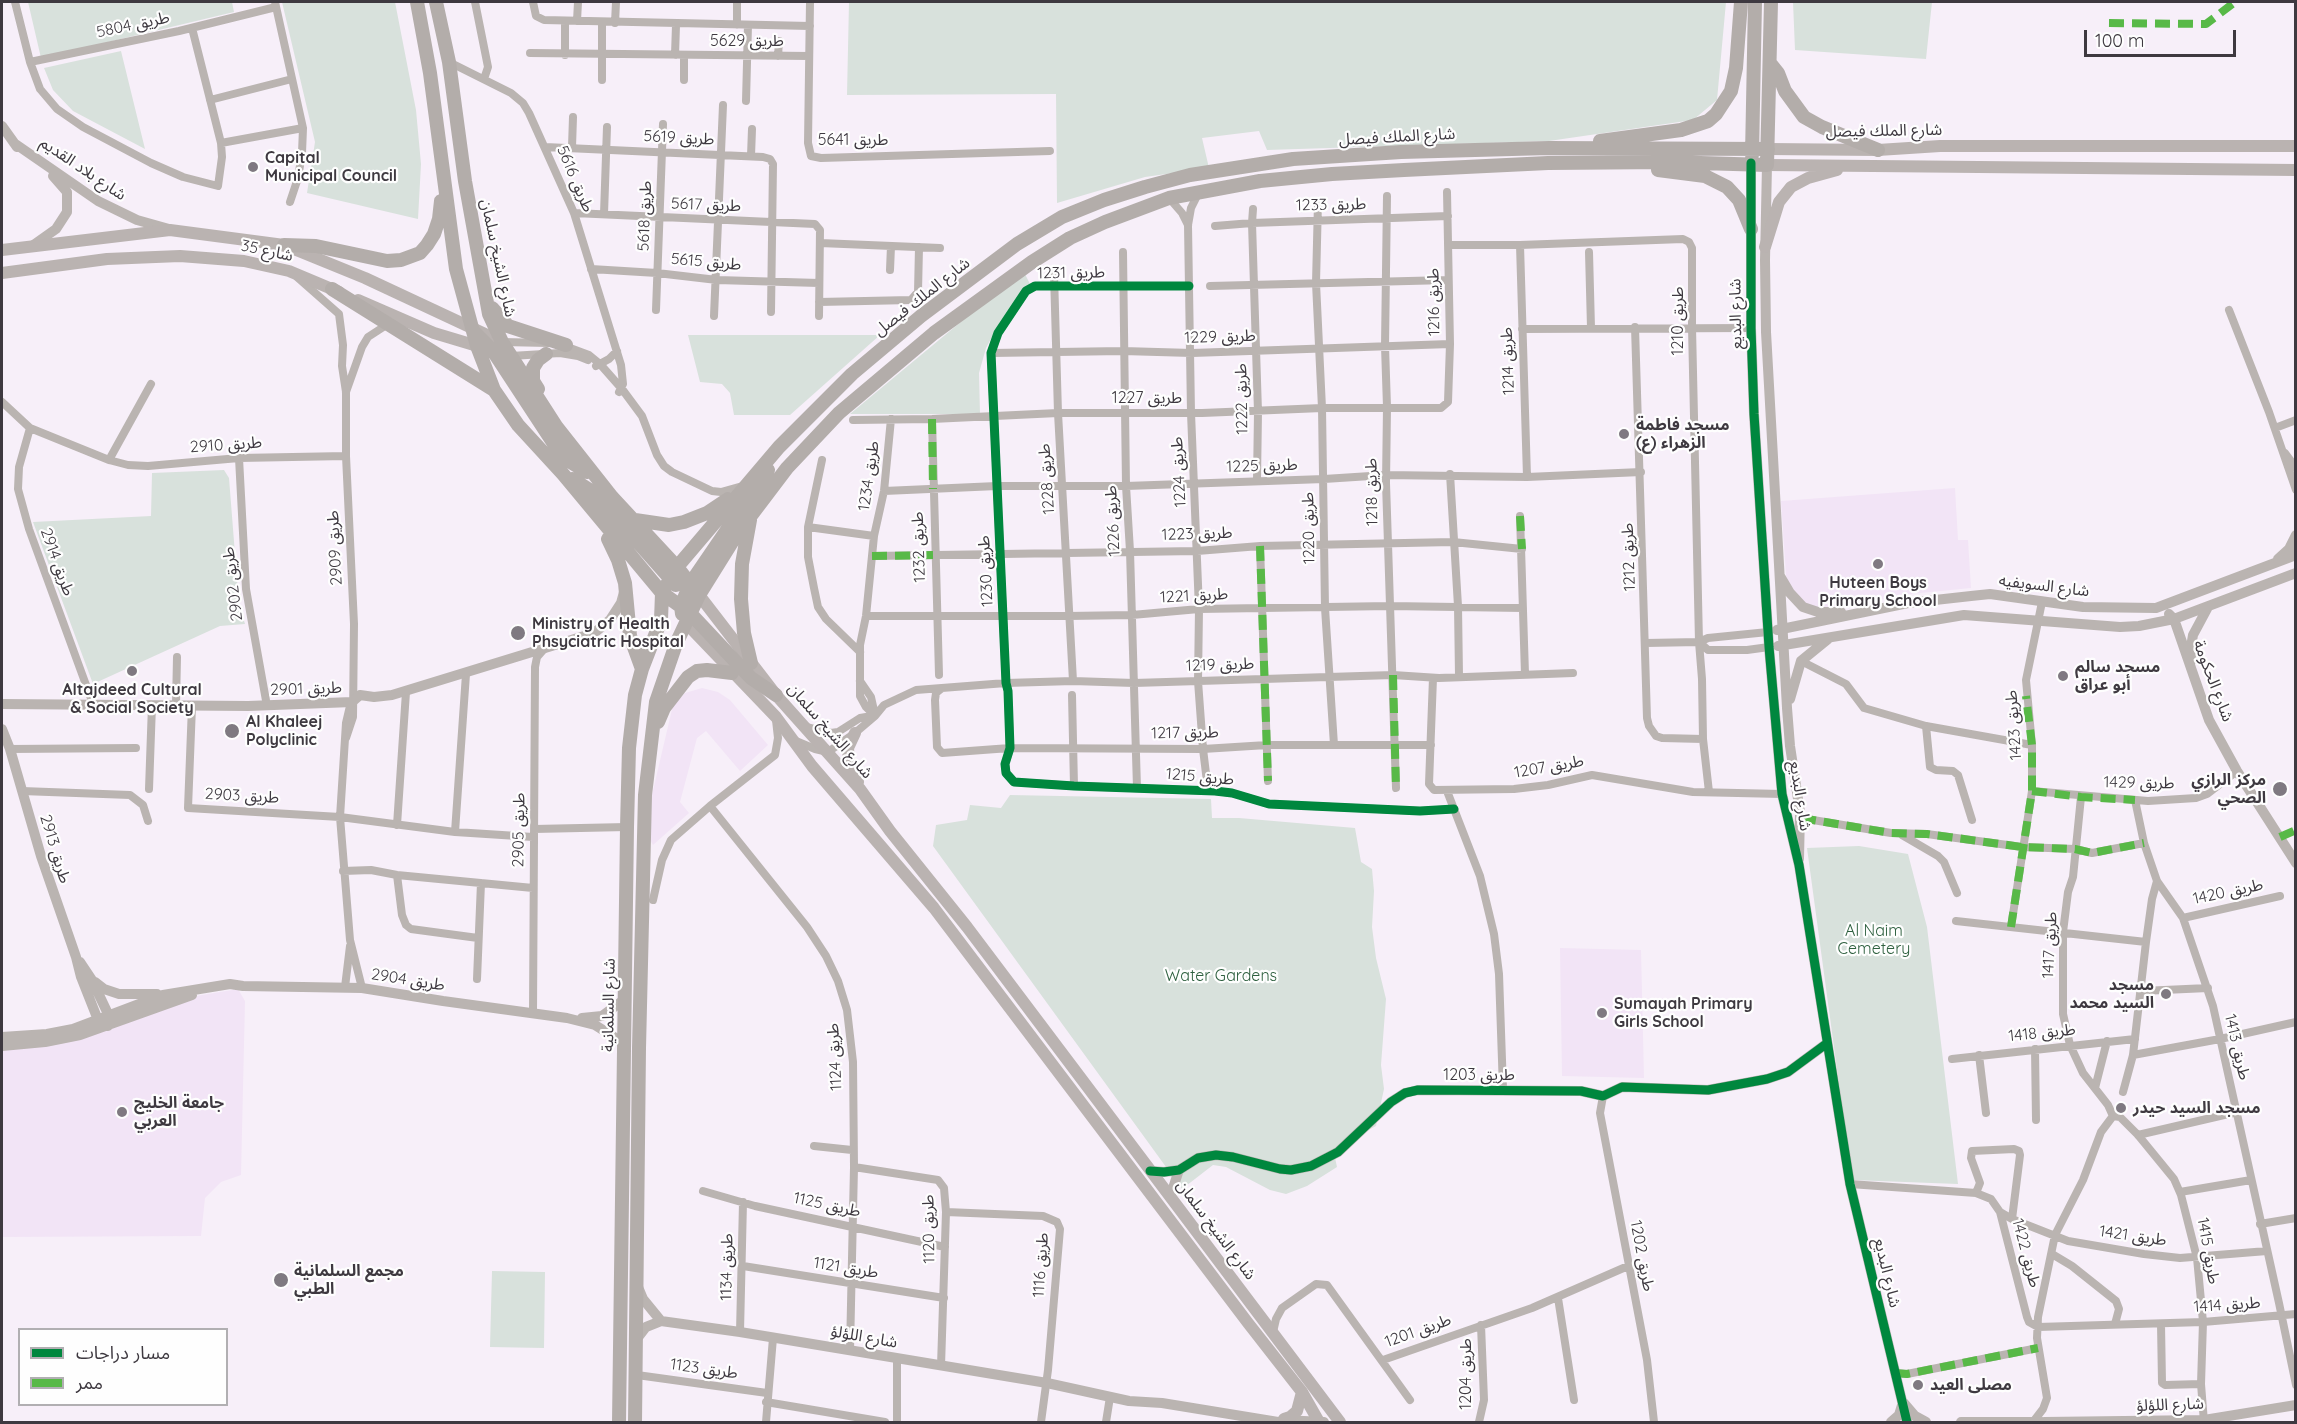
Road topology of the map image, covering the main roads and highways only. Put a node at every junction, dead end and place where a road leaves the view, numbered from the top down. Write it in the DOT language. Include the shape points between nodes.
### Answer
graph roads {
  1 [pos="417,2"];
  2 [pos="436,2"];
  3 [pos="1741,2"];
  4 [pos="1755,2"];
  5 [pos="1772,2"];
  6 [pos="1770,63"];
  7 [pos="2295,146"];
  8 [pos="1549,148"];
  9 [pos="1752,148"];
  10 [pos="1768,148"];
  11 [pos="1878,150"];
  12 [pos="1548,163"];
  13 [pos="1751,163"];
  14 [pos="1767,165"];
  15 [pos="1851,166"];
  16 [pos="2295,170"];
  17 [pos="442,172"];
  18 [pos="1750,229"];
  19 [pos="284,245"];
  20 [pos="1765,248"];
  21 [pos="2,250"];
  22 [pos="2,273"];
  23 [pos="332,289"];
  24 [pos="485,293"];
  25 [pos="473,330"];
  26 [pos="566,345"];
  27 [pos="477,346"];
  28 [pos="497,347"];
  29 [pos="546,354"];
  30 [pos="494,390"];
  31 [pos="556,426"];
  32 [pos="779,447"];
  33 [pos="562,474"];
  34 [pos="594,476"];
  35 [pos="744,487"];
  36 [pos="750,515"];
  37 [pos="598,518"];
  38 [pos="635,520"];
  39 [pos="683,584"];
  40 [pos="678,607"];
  41 [pos="751,663"];
  42 [pos="642,669"];
  43 [pos="732,673"];
  44 [pos="776,695"];
  45 [pos="855,733"];
  46 [pos="653,735"];
  47 [pos="647,765"];
  48 [pos="860,789"];
  49 [pos="1302,1392"];
  50 [pos="619,1422"];
  51 [pos="635,1422"];
  52 [pos="1278,1422"];
  53 [pos="1319,1422"];
  54 [pos="1340,1422"];
  1 -- 17 [label="main road"];
  2 -- 24 [label="main road, شارع الشيخ سلمان"];
  3 -- 8 [label="main road" via="1731,91 1708,120 1681,130"];
  4 -- 9 [label="main road, شارع البديع"];
  5 -- 6 [label="main road, شارع البديع"];
  6 -- 10 [label="main road, شارع البديع"];
  6 -- 11 [label="main road" via="1804,117"];
  7 -- 11 [label="main road, شارع الملك فيصل" via="1940,146"];
  8 -- 9 [label="main road, شارع الملك فيصل"];
  8 -- 32 [label="main road, شارع الملك فيصل" via="1293,159 1190,175 1104,200 1062,217 1017,244 921,316 852,374"];
  9 -- 10 [label="main road, شارع الملك فيصل"];
  9 -- 13 [label="main road, شارع البديع"];
  10 -- 11 [label="main road, شارع الملك فيصل"];
  10 -- 14 [label="main road, شارع البديع"];
  12 -- 13 [label="main road, شارع الملك فيصل"];
  12 -- 18 [label="main road" via="1705,176 1734,194"];
  12 -- 36 [label="main road, شارع الملك فيصل" via="1260,181 1169,198 1105,222 1032,262 934,333 822,429"];
  13 -- 14 [label="main road, شارع الملك فيصل"];
  14 -- 15 [label="main road, شارع الملك فيصل"];
  15 -- 16 [label="main road, شارع الملك فيصل"];
  15 -- 20 [label="main road" via="1791,187 1779,202"];
  17 -- 19 [label="main road" via="439,219 420,253 387,261 316,246"];
  17 -- 25 [label="main road" via="456,269"];
  19 -- 21 [label="main road, شارع 35" via="170,230"];
  19 -- 25 [label="main road, شارع 35" via="365,278"];
  22 -- 23 [label="main road, شارع 35" via="107,259 180,256 244,261 290,271"];
  23 -- 27 [label="main road, شارع 35" via="434,333"];
  23 -- 30 [label="main road"];
  24 -- 26 [label="main road" via="508,326"];
  24 -- 28 [label="main road, شارع الشيخ سلمان"];
  25 -- 27 [label="main road"];
  25 -- 28 [label="main road"];
  27 -- 28 [label="main road, شارع 35"];
  27 -- 30 [label="main road"];
  28 -- 31 [label="main road, شارع الشيخ سلمان" via="511,356"];
  28 -- 34 [label="main road" via="556,447 569,461"];
  29 -- 31 [label="main road" via="538,360 532,374"];
  30 -- 33 [label="main road" via="518,425"];
  31 -- 34 [label="main road, شارع الشيخ سلمان"];
  32 -- 35 [label="main road, شارع الملك فيصل"];
  32 -- 39 [label="main road" via="761,480"];
  33 -- 37 [label="main road"];
  33 -- 39 [label="main road" via="591,491"];
  34 -- 38 [label="main road, شارع الشيخ سلمان"];
  35 -- 38 [label="main road" via="707,513 684,522 669,525"];
  35 -- 39 [label="main road, شارع الملك فيصل"];
  36 -- 39 [label="main road, شارع الملك فيصل"];
  36 -- 41 [label="main road" via="741,599"];
  37 -- 40 [label="main road"];
  37 -- 42 [label="main road" via="625,583 630,636"];
  38 -- 39 [label="main road, شارع الشيخ سلمان"];
  39 -- 40 [label="main road, شارع الملك فيصل"];
  39 -- 40 [label="main road, شارع الملك فيصل"];
  39 -- 41 [label="main road, شارع الشيخ سلمان"];
  40 -- 42 [label="main road, شارع السلمانية" via="661,620"];
  40 -- 43 [label="main road, شارع الشيخ سلمان"];
  40 -- 44 [label="main road" via="751,678"];
  40 -- 46 [label="main road, شارع السلمانية" via="658,693"];
  40 -- 47 [label="main road" via="649,672 641,710 639,743"];
  41 -- 44 [label="main road, شارع الشيخ سلمان"];
  42 -- 50 [label="main road, شارع السلمانية" via="631,722 627,827"];
  43 -- 46 [label="main road" via="707,670 688,677 664,708"];
  43 -- 49 [label="main road, شارع الشيخ سلمان" via="776,717 812,766 934,908"];
  44 -- 48 [label="main road, شارع الشيخ سلمان"];
  45 -- 48 [label="main road" via="848,748 849,762"];
  46 -- 47 [label="main road, شارع السلمانية"];
  47 -- 51 [label="main road, شارع السلمانية"];
  48 -- 54 [label="main road, شارع الشيخ سلمان"];
  49 -- 52 [label="main road" via="1297,1411"];
  49 -- 53 [label="main road, شارع الشيخ سلمان"];
}
